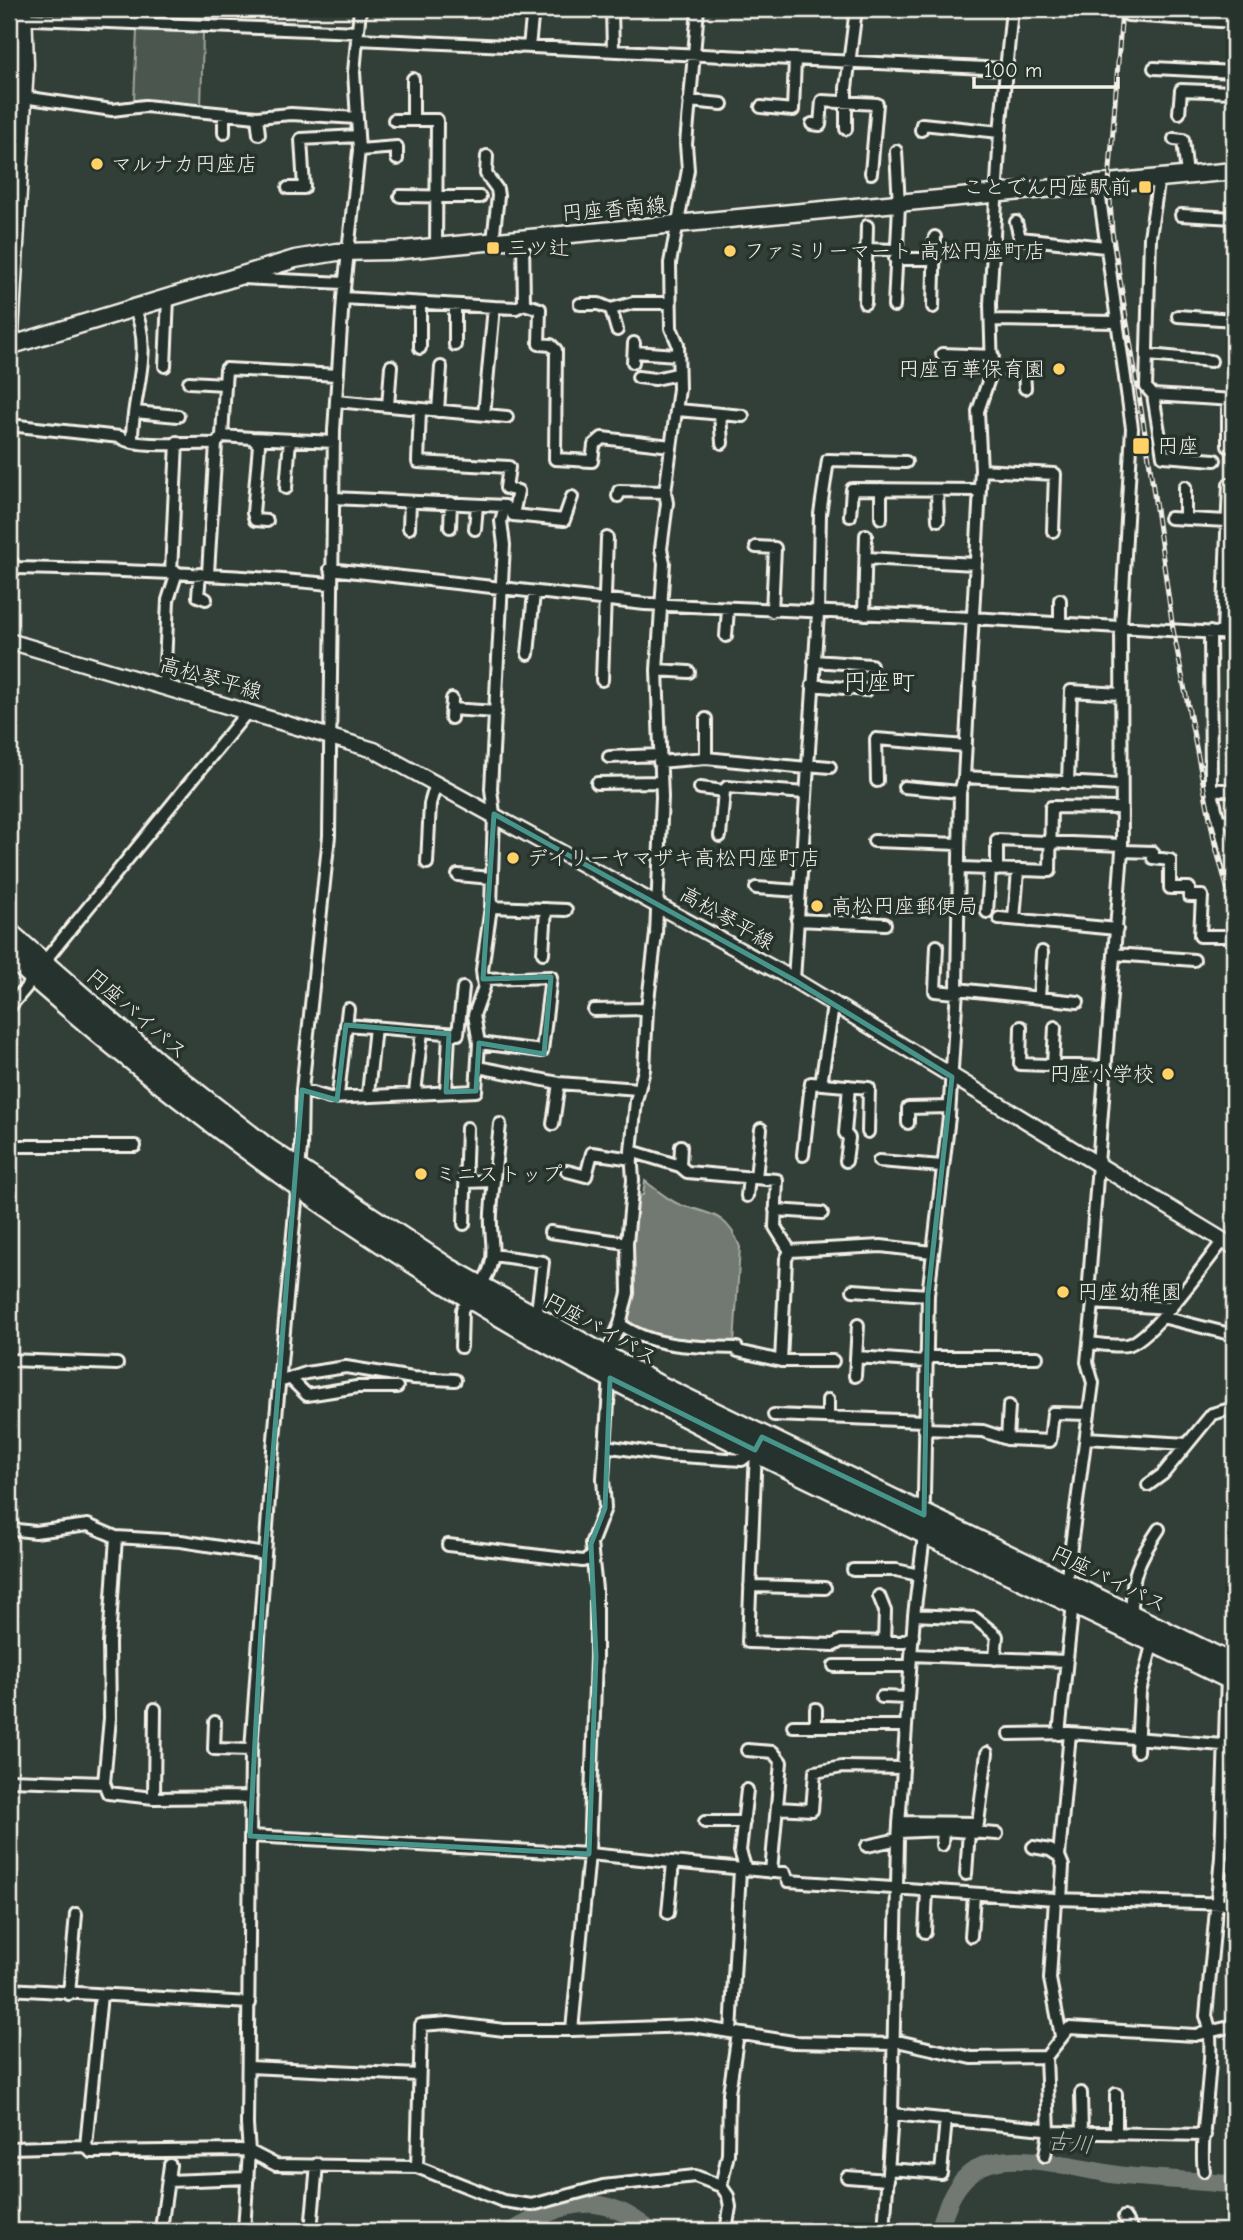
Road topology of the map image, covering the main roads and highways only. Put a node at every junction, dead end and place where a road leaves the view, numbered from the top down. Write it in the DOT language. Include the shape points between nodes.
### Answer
graph roads {
  1 [pos="19,15"];
  2 [pos="18,99"];
  3 [pos="1234,171"];
  4 [pos="11,269"];
  5 [pos="9,346"];
  6 [pos="9,353"];
  7 [pos="9,641"];
  8 [pos="9,933"];
  9 [pos="9,955"];
  10 [pos="39,970"];
  11 [pos="1229,1244"];
  12 [pos="475,1292"];
  13 [pos="759,1443"];
  14 [pos="924,1523"];
  15 [pos="1232,1674"];
  1 -- 2 [label="main road"];
  2 -- 4 [label="main road"];
  3 -- 5 [label="main road, 円座香南線" via="295,259"];
  4 -- 5 [label="main road"];
  5 -- 6 [label="main road"];
  7 -- 11 [label="main road, 高松琴平線" via="374,750 794,980"];
  8 -- 10 [label="highway, 円座バイパス"];
  9 -- 10 [label="highway, 円座バイパス"];
  10 -- 12 [label="highway, 円座バイパス" via="298,1178"];
  12 -- 13 [label="highway, 円座バイパス" via="536,1320"];
  12 -- 13 [label="highway, 円座バイパス" via="611,1378"];
  13 -- 14 [label="highway, 円座バイパス"];
  14 -- 15 [label="highway, 円座バイパス" via="1073,1603"];
  14 -- 15 [label="highway, 円座バイパス" via="1133,1615"];
}
